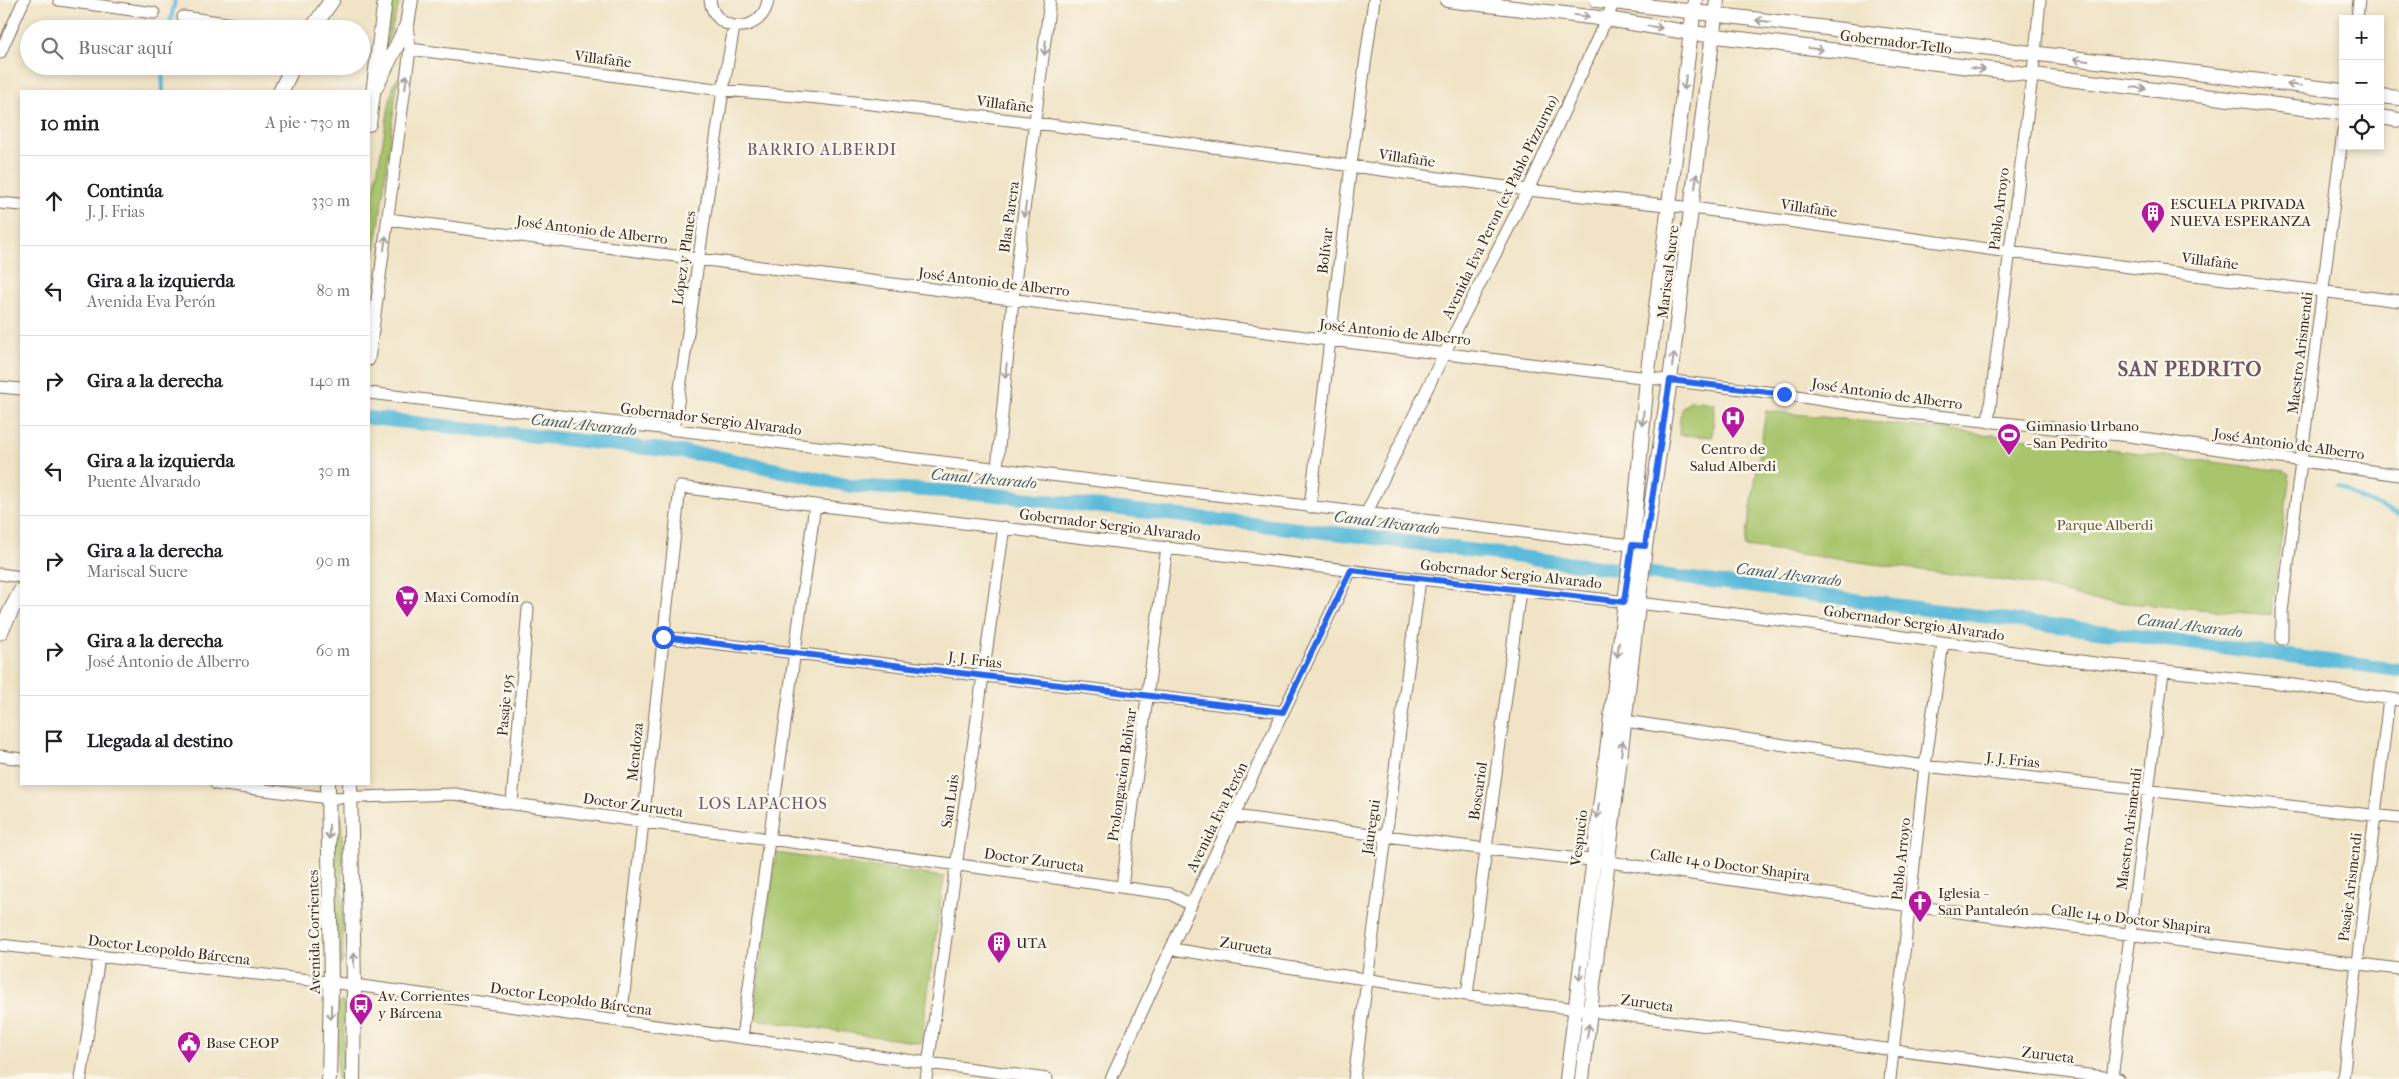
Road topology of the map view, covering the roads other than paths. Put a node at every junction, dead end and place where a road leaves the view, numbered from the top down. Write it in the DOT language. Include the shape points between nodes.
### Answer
graph roads {
  1 [pos="24,0"];
  2 [pos="59,0"];
  3 [pos="332,0"];
  4 [pos="384,0"];
  5 [pos="411,0"];
  6 [pos="710,0"];
  7 [pos="768,0"];
  8 [pos="1050,0"];
  9 [pos="1374,0"];
  10 [pos="1447,0"];
  11 [pos="1597,0"];
  12 [pos="1717,0"];
  13 [pos="2040,0"];
  14 [pos="2359,0"];
  15 [pos="1614,1"];
  16 [pos="1498,2"];
  17 [pos="1694,6"];
  18 [pos="323,7"];
  19 [pos="154,13"];
  20 [pos="1716,15"];
  21 [pos="2357,15"];
  22 [pos="183,17"];
  23 [pos="205,20"];
  24 [pos="316,20"];
  25 [pos="1607,20"];
  26 [pos="408,25"];
  27 [pos="734,27"];
  28 [pos="1692,33"];
  29 [pos="1713,36"];
  30 [pos="410,49"];
  31 [pos="0,54"];
  32 [pos="2035,54"];
  33 [pos="289,75"];
  34 [pos="2031,75"];
  35 [pos="281,90"];
  36 [pos="374,90"];
  37 [pos="723,90"];
  38 [pos="2339,91"];
  39 [pos="2384,96"];
  40 [pos="2399,98"];
  41 [pos="2339,113"];
  42 [pos="370,117"];
  43 [pos="2384,118"];
  44 [pos="2399,120"];
  45 [pos="1036,123"];
  46 [pos="2341,150"];
  47 [pos="1351,165"];
  48 [pos="1528,190"];
  49 [pos="0,203"];
  50 [pos="20,205"];
  51 [pos="1670,205"];
  52 [pos="1692,208"];
  53 [pos="388,219"];
  54 [pos="2009,252"];
  55 [pos="699,259"];
  56 [pos="2323,290"];
  57 [pos="1013,299"];
  58 [pos="2399,301"];
  59 [pos="1329,340"];
  60 [pos="1445,352"];
  61 [pos="370,353"];
  62 [pos="1647,378"];
  63 [pos="1670,380"];
  64 [pos="0,386"];
  65 [pos="20,389"];
  66 [pos="370,392"];
  67 [pos="1988,422"];
  68 [pos="674,430"];
  69 [pos="2301,460"];
  70 [pos="997,469"];
  71 [pos="2399,475"];
  72 [pos="680,487"];
  73 [pos="815,505"];
  74 [pos="1310,507"];
  75 [pos="1366,514"];
  76 [pos="1004,527"];
  77 [pos="1638,546"];
  78 [pos="1167,547"];
  79 [pos="1351,570"];
  80 [pos="0,574"];
  81 [pos="20,577"];
  82 [pos="1420,579"];
  83 [pos="1520,590"];
  84 [pos="20,593"];
  85 [pos="1624,602"];
  86 [pos="1640,603"];
  87 [pos="528,609"];
  88 [pos="0,632"];
  89 [pos="663,637"];
  90 [pos="2282,639"];
  91 [pos="1943,643"];
  92 [pos="794,653"];
  93 [pos="2163,672"];
  94 [pos="983,676"];
  95 [pos="1147,696"];
  96 [pos="2394,699"];
  97 [pos="1283,712"];
  98 [pos="1625,721"];
  99 [pos="0,756"];
  100 [pos="20,759"];
  101 [pos="1925,766"];
  102 [pos="224,785"];
  103 [pos="328,785"];
  104 [pos="350,785"];
  105 [pos="2149,790"];
  106 [pos="328,798"];
  107 [pos="351,799"];
  108 [pos="512,803"];
  109 [pos="2374,815"];
  110 [pos="1234,816"];
  111 [pos="2399,818"];
  112 [pos="643,822"];
  113 [pos="1385,836"];
  114 [pos="769,839"];
  115 [pos="1486,849"];
  116 [pos="1592,860"];
  117 [pos="1609,862"];
  118 [pos="956,865"];
  119 [pos="1122,888"];
  120 [pos="1191,905"];
  121 [pos="1911,906"];
  122 [pos="2131,933"];
  123 [pos="0,945"];
  124 [pos="1172,949"];
  125 [pos="99,956"];
  126 [pos="2356,964"];
  127 [pos="2399,969"];
  128 [pos="1366,981"];
  129 [pos="331,983"];
  130 [pos="354,985"];
  131 [pos="1467,995"];
  132 [pos="1576,1009"];
  133 [pos="1590,1011"];
  134 [pos="621,1021"];
  135 [pos="742,1037"];
  136 [pos="1894,1052"];
  137 [pos="929,1063"];
  138 [pos="81,1079"];
  139 [pos="329,1079"];
  140 [pos="353,1079"];
  141 [pos="926,1079"];
  142 [pos="1047,1079"];
  143 [pos="1110,1079"];
  144 [pos="1354,1079"];
  145 [pos="1567,1079"];
  146 [pos="1582,1079"];
  147 [pos="1890,1079"];
  148 [pos="2114,1079"];
  149 [pos="2343,1079"];
  1 -- 31 [label="street"];
  2 -- 19 [label="street"];
  3 -- 18 [label="main road"];
  4 -- 36 [label="street"];
  5 -- 26 [label="street"];
  6 -- 27 [label="street" via="718,19"];
  7 -- 27 [label="street" via="760,18 752,24"];
  8 -- 45 [label="street, Blas Parera, one-way"];
  9 -- 47 [label="street, Bolívar"];
  10 -- 16 [label="street, Gobernador Tello"];
  11 -- 15 [label="street, Gobernador Tello"];
  12 -- 20 [label="street, Mariscal Sucre"];
  13 -- 32 [label="street, Pablo Arroyo"];
  14 -- 21 [label="street"];
  15 -- 17 [label="street, Gobernador Tello"];
  15 -- 25 [label="street"];
  16 -- 25 [label="street, Gobernador Tello, one-way"];
  17 -- 20 [label="street, Gobernador Tello"];
  17 -- 28 [label="street, Mariscal Sucre"];
  18 -- 24 [label="main road"];
  20 -- 29 [label="street, Mariscal Sucre"];
  32 -- 20 [label="street, Gobernador Tello, one-way"];
  22 -- 23 [label="street"];
  25 -- 28 [label="street, Gobernador Tello, one-way"];
  25 -- 48 [label="street, Avenida Eva Peron (ex Pablo Pizzurno)"];
  26 -- 30 [label="street"];
  26 -- 36 [label="street"];
  27 -- 37 [label="street, López y Planes"];
  28 -- 29 [label="street, Gobernador Tello"];
  28 -- 51 [label="street, Mariscal Sucre, one-way"];
  29 -- 34 [label="street, Gobernador Tello, one-way"];
  52 -- 29 [label="street, Mariscal Sucre, one-way"];
  30 -- 37 [label="street, Villafañe"];
  53 -- 30 [label="street, one-way"];
  32 -- 34 [label="street, Pablo Arroyo"];
  38 -- 32 [label="street, Gobernador Tello, one-way"];
  33 -- 35 [label="main road"];
  34 -- 41 [label="street, Gobernador Tello, one-way"];
  34 -- 54 [label="street, Pablo Arroyo"];
  36 -- 42 [label="street"];
  37 -- 45 [label="street, Villafañe"];
  37 -- 55 [label="street, López y Planes"];
  39 -- 40 [label="street"];
  43 -- 44 [label="street"];
  45 -- 47 [label="street, Villafañe"];
  45 -- 57 [label="street, Blas Parera, one-way"];
  46 -- 56 [label="street, Maestro Arismendi"];
  47 -- 48 [label="street, Villafañe"];
  47 -- 59 [label="street, Bolívar"];
  48 -- 51 [label="street, Villafañe"];
  48 -- 60 [label="street, Avenida Eva Peron (ex Pablo Pizzurno)"];
  49 -- 50 [label="street"];
  51 -- 52 [label="street, Villafañe"];
  51 -- 62 [label="street, Mariscal Sucre"];
  52 -- 54 [label="street, Villafañe"];
  63 -- 52 [label="street, Mariscal Sucre, one-way"];
  53 -- 55 [label="street, José Antonio de Alberro"];
  61 -- 53 [label="street, one-way"];
  54 -- 56 [label="street, Villafañe"];
  54 -- 67 [label="street, Pablo Arroyo"];
  55 -- 57 [label="street, José Antonio de Alberro"];
  55 -- 68 [label="street, López y Planes"];
  56 -- 58 [label="street, Villafañe"];
  56 -- 69 [label="street, Maestro Arismendi"];
  57 -- 59 [label="street, José Antonio de Alberro"];
  57 -- 70 [label="street, Blas Parera, one-way"];
  59 -- 60 [label="street, José Antonio de Alberro"];
  59 -- 74 [label="street, Bolívar"];
  60 -- 62 [label="street, José Antonio de Alberro"];
  60 -- 75 [label="street, Avenida Eva Peron (ex Pablo Pizzurno)"];
  62 -- 63 [label="street, José Antonio de Alberro"];
  62 -- 77 [label="street, Mariscal Sucre, one-way"];
  63 -- 67 [label="street, José Antonio de Alberro"];
  63 -- 77 [label="street, Mariscal Sucre"];
  64 -- 65 [label="street"];
  66 -- 68 [label="street, Gobernador Sergio Alvarado"];
  67 -- 69 [label="street, José Antonio de Alberro" via="2128,436"];
  68 -- 70 [label="street, Gobernador Sergio Alvarado"];
  69 -- 71 [label="street, José Antonio de Alberro"];
  69 -- 90 [label="street, Maestro Arismendi" via="2282,612"];
  70 -- 74 [label="street, Gobernador Sergio Alvarado"];
  72 -- 73 [label="street, Gobernador Sergio Alvarado"];
  72 -- 89 [label="street, Mendoza"];
  73 -- 76 [label="street, Gobernador Sergio Alvarado"];
  73 -- 92 [label="street"];
  74 -- 75 [label="street, Gobernador Sergio Alvarado"];
  75 -- 77 [label="street, Gobernador Sergio Alvarado"];
  76 -- 78 [label="street, Gobernador Sergio Alvarado"];
  76 -- 94 [label="street, San Luis"];
  77 -- 85 [label="street, Vespucio"];
  77 -- 86 [label="street"];
  78 -- 79 [label="street, Gobernador Sergio Alvarado"];
  78 -- 95 [label="street, Prolongacion Bolivar"];
  79 -- 82 [label="street, Gobernador Sergio Alvarado"];
  79 -- 97 [label="street, Avenida Eva Perón"];
  80 -- 81 [label="street"];
  82 -- 83 [label="street, Gobernador Sergio Alvarado"];
  82 -- 113 [label="street, Jáuregui"];
  83 -- 85 [label="street, Gobernador Sergio Alvarado"];
  83 -- 115 [label="street, Boscariol"];
  84 -- 88 [label="main road"];
  85 -- 86 [label="street, Gobernador Sergio Alvarado"];
  85 -- 116 [label="street, Vespucio, one-way"];
  86 -- 91 [label="street, Gobernador Sergio Alvarado"];
  86 -- 98 [label="street"];
  87 -- 108 [label="street, Pasaje 195"];
  89 -- 92 [label="street, J. J. Frias"];
  89 -- 112 [label="street, Mendoza"];
  91 -- 93 [label="street, Gobernador Sergio Alvarado"];
  91 -- 101 [label="street, Pablo Arroyo"];
  92 -- 94 [label="street, J. J. Frias"];
  92 -- 114 [label="street"];
  93 -- 96 [label="street, Gobernador Sergio Alvarado"];
  93 -- 105 [label="street, Maestro Arismendi"];
  94 -- 95 [label="street, J. J. Frias"];
  94 -- 118 [label="street, San Luis"];
  95 -- 97 [label="street, J. J. Frias"];
  95 -- 119 [label="street, Prolongacion Bolivar"];
  96 -- 109 [label="street, Pasaje Arismendi"];
  97 -- 110 [label="street, Avenida Eva Perón"];
  98 -- 101 [label="street, J. J. Frias"];
  117 -- 98 [label="street, one-way"];
  99 -- 100 [label="street"];
  101 -- 105 [label="street, J. J. Frias"];
  101 -- 121 [label="street, Pablo Arroyo"];
  102 -- 106 [label="street, Doctor Zurueta"];
  103 -- 106 [label="street, Avenida Corrientes"];
  104 -- 107 [label="street"];
  105 -- 109 [label="street, J. J. Frias"];
  105 -- 122 [label="street, Maestro Arismendi"];
  106 -- 107 [label="street, Doctor Zurueta"];
  106 -- 129 [label="street, Avenida Corrientes, one-way"];
  107 -- 108 [label="street, Doctor Zurueta" via="455,794"];
  130 -- 107 [label="street, one-way"];
  108 -- 112 [label="street, Doctor Zurueta"];
  109 -- 111 [label="street, J. J. Frias"];
  109 -- 126 [label="street, Pasaje Arismendi"];
  110 -- 113 [label="street, Calle 14 o Doctor Shapira"];
  110 -- 120 [label="street, Avenida Eva Perón"];
  112 -- 114 [label="street, Doctor Zurueta"];
  112 -- 134 [label="street, Mendoza"];
  113 -- 115 [label="street, Calle 14 o Doctor Shapira"];
  113 -- 128 [label="street, Jáuregui"];
  114 -- 118 [label="street, Doctor Zurueta"];
  114 -- 135 [label="street"];
  115 -- 116 [label="street, Calle 14 o Doctor Shapira"];
  115 -- 131 [label="street, Boscariol"];
  116 -- 117 [label="street, Calle 14 o Doctor Shapira"];
  116 -- 132 [label="street, Vespucio, one-way"];
  117 -- 121 [label="street, Calle 14 o Doctor Shapira"];
  117 -- 133 [label="street"];
  118 -- 119 [label="street, Doctor Zurueta"];
  118 -- 137 [label="street, San Luis"];
  119 -- 120 [label="street, Doctor Zurueta" via="1171,894"];
  120 -- 124 [label="street, Avenida Eva Perón"];
  121 -- 122 [label="street, Calle 14 o Doctor Shapira"];
  121 -- 136 [label="street, Pablo Arroyo"];
  122 -- 126 [label="street, Calle 14 o Doctor Shapira"];
  122 -- 148 [label="street, Maestro Arismendi"];
  123 -- 125 [label="street, Doctor Leopoldo Bárcena"];
  124 -- 128 [label="street, Zurueta"];
  124 -- 143 [label="street, Avenida Eva Perón"];
  125 -- 129 [label="street, Doctor Leopoldo Bárcena"];
  125 -- 138 [label="street"];
  126 -- 127 [label="street, Calle 14 o Doctor Shapira"];
  126 -- 149 [label="street, Pasaje Arismendi"];
  128 -- 131 [label="street, Zurueta"];
  128 -- 144 [label="street, Jáuregui"];
  129 -- 130 [label="street, Doctor Leopoldo Bárcena"];
  129 -- 139 [label="street, Avenida Corrientes, one-way"];
  130 -- 134 [label="street, Doctor Leopoldo Bárcena"];
  130 -- 140 [label="street"];
  131 -- 132 [label="street, Zurueta"];
  132 -- 133 [label="street, Zurueta"];
  132 -- 145 [label="street, Vespucio"];
  133 -- 136 [label="street, Zurueta"];
  146 -- 133 [label="street, one-way"];
  134 -- 135 [label="street, Doctor Leopoldo Bárcena"];
  135 -- 137 [label="street, Doctor Leopoldo Bárcena"];
  136 -- 147 [label="street, Pablo Arroyo"];
  136 -- 148 [label="street, Zurueta"];
  137 -- 141 [label="street, San Luis"];
  137 -- 142 [label="street, Doctor Leopoldo Bárcena"];
}
